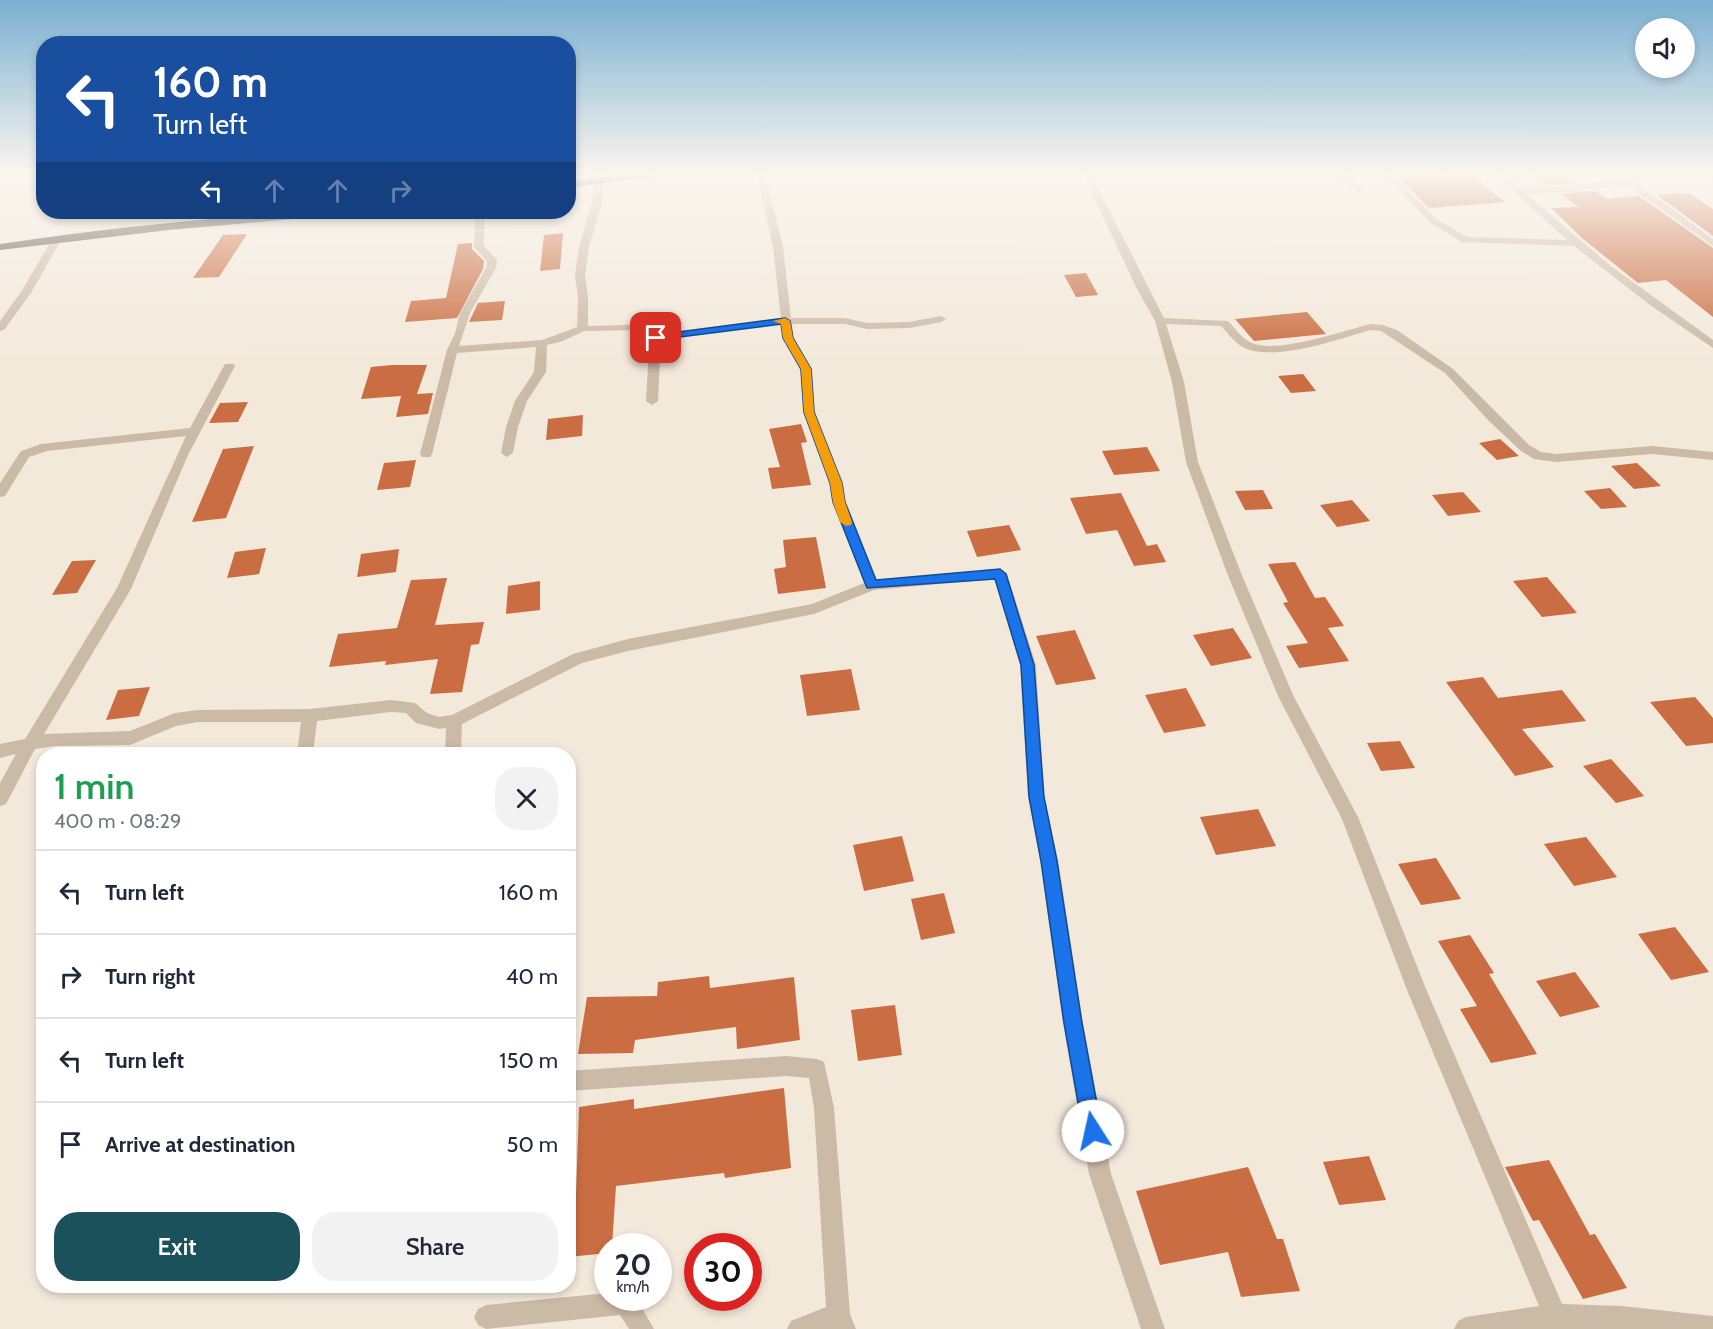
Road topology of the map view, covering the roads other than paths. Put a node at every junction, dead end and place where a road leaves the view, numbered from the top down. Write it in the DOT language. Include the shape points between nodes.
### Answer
graph roads {
  1 [pos="72,236"];
  2 [pos="479,236"];
  3 [pos="587,236"];
  4 [pos="775,236"];
  5 [pos="1118,236"];
  6 [pos="1454,236"];
  7 [pos="1568,236"];
  8 [pos="57,238"];
  9 [pos="1576,243"];
  10 [pos="0,247"];
  11 [pos="941,319"];
  12 [pos="785,321"];
  13 [pos="1160,321"];
  14 [pos="0,328"];
  15 [pos="583,328"];
  16 [pos="656,338"];
  17 [pos="542,343"];
  18 [pos="1713,345"];
  19 [pos="452,350"];
  20 [pos="230,366"];
  21 [pos="652,401"];
  22 [pos="195,431"];
  23 [pos="507,453"];
  24 [pos="426,454"];
  25 [pos="1713,456"];
  26 [pos="0,493"];
  27 [pos="872,585"];
  28 [pos="310,715"];
  29 [pos="454,721"];
  30 [pos="30,744"];
  31 [pos="305,747"];
  32 [pos="453,747"];
  33 [pos="0,751"];
  34 [pos="0,799"];
  35 [pos="576,1080"];
  36 [pos="486,1317"];
  37 [pos="841,1321"];
  38 [pos="1558,1322"];
  39 [pos="1713,1328"];
  40 [pos="642,1329"];
  41 [pos="799,1329"];
  42 [pos="1153,1329"];
  43 [pos="1466,1329"];
  1 -- 8 [label="highway"];
  2 -- 19 [label="street" via="479,247 492,260 491,268 470,301"];
  3 -- 15 [label="street" via="580,275"];
  4 -- 12 [label="street"];
  5 -- 13 [label="street"];
  6 -- 9 [label="street" via="1465,240"];
  7 -- 9 [label="street"];
  8 -- 10 [label="highway"];
  8 -- 14 [label="street" via="26,293"];
  9 -- 18 [label="street"];
  11 -- 12 [label="street" via="867,326 845,321"];
  12 -- 16 [label="street"];
  12 -- 27 [label="street" via="788,338 806,369 809,412"];
  13 -- 25 [label="street" via="1224,323 1249,346 1265,350 1370,327 1383,328 1449,371 1493,418 1539,456 1652,450"];
  13 -- 38 [label="street" via="1178,382 1192,462 1234,573 1286,696 1350,817 1417,990"];
  15 -- 16 [label="street" via="656,327"];
  15 -- 17 [label="street"];
  16 -- 21 [label="street"];
  17 -- 19 [label="street"];
  17 -- 23 [label="street" via="540,372 521,401"];
  19 -- 24 [label="street"];
  20 -- 22 [label="street"];
  22 -- 26 [label="street" via="45,447 25,454"];
  22 -- 30 [label="street" via="124,589"];
  27 -- 29 [label="street" via="814,609 578,658"];
  27 -- 42 [label="street" via="1000,574 1028,665 1036,797 1100,1174"];
  28 -- 29 [label="street" via="391,706 410,707 423,718 439,723"];
  28 -- 30 [label="street" via="215,714 178,719 129,738 54,739"];
  28 -- 31 [label="street"];
  29 -- 32 [label="street"];
  30 -- 33 [label="street"];
  30 -- 34 [label="street"];
  35 -- 37 [label="street" via="786,1066 816,1069 824,1108"];
  36 -- 40 [label="street" via="626,1303"];
  37 -- 41 [label="street"];
  38 -- 39 [label="street" via="1622,1318"];
  38 -- 43 [label="street"];
}
